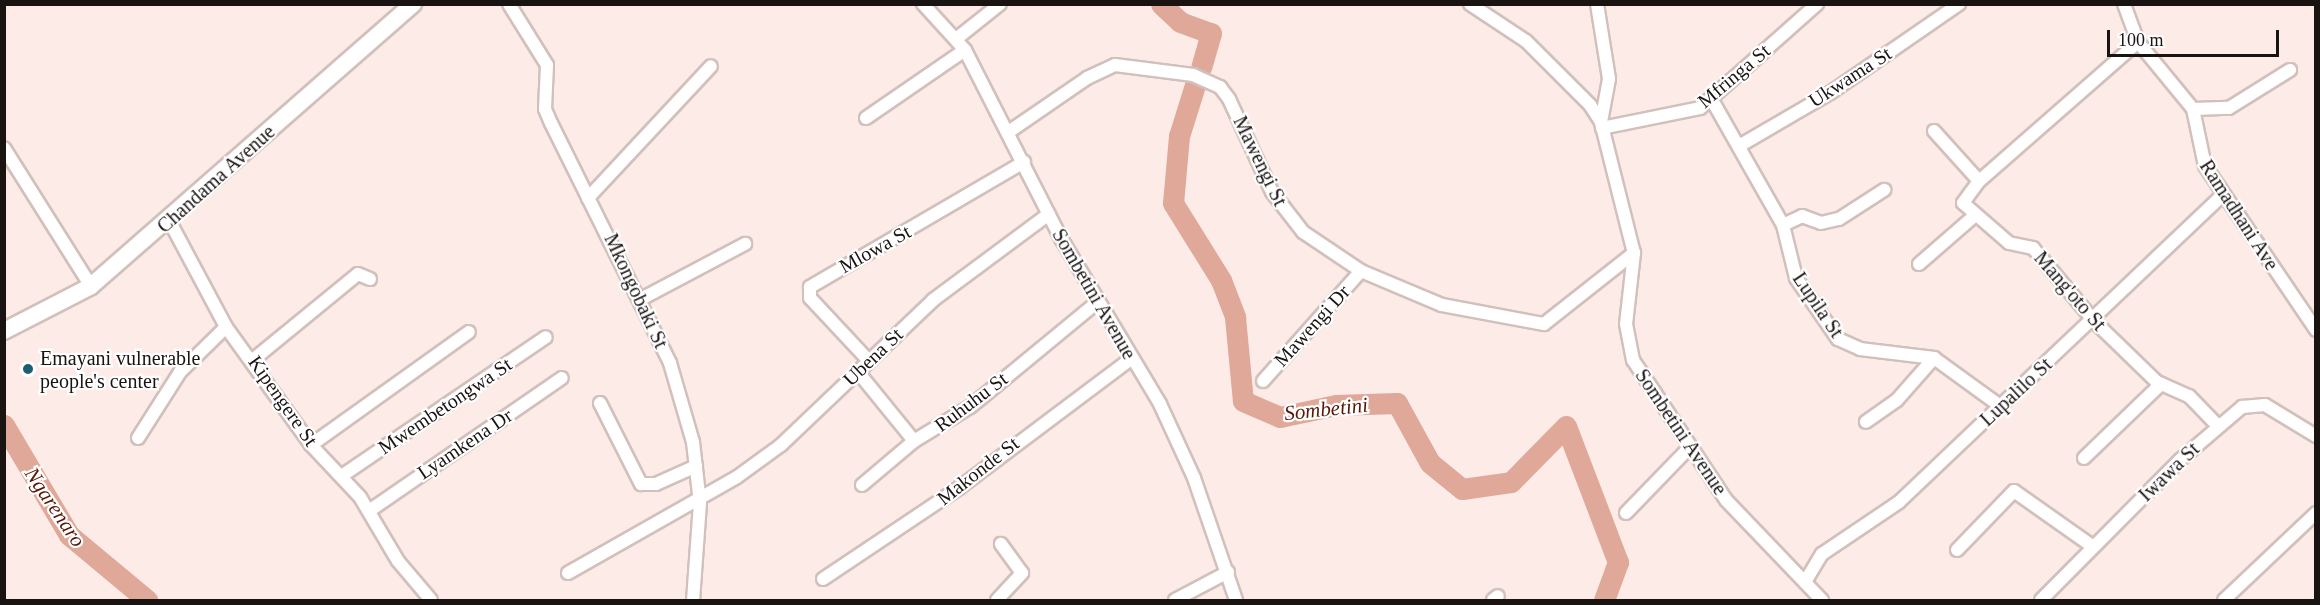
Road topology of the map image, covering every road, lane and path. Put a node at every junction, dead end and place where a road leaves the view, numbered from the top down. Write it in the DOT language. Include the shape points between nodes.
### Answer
graph roads {
  1 [pos="413,4"];
  2 [pos="509,4"];
  3 [pos="922,4"];
  4 [pos="1000,4"];
  5 [pos="1470,4"];
  6 [pos="1597,4"];
  7 [pos="1817,4"];
  8 [pos="1959,4"];
  9 [pos="2124,4"];
  10 [pos="956,39"];
  11 [pos="2138,42"];
  12 [pos="965,50"];
  13 [pos="711,66"];
  14 [pos="2290,70"];
  15 [pos="1712,100"];
  16 [pos="2193,109"];
  17 [pos="867,118"];
  18 [pos="1601,125"];
  19 [pos="1010,131"];
  20 [pos="1934,131"];
  21 [pos="1739,146"];
  22 [pos="4,148"];
  23 [pos="1024,162"];
  24 [pos="1979,181"];
  25 [pos="1884,190"];
  26 [pos="2223,194"];
  27 [pos="588,198"];
  28 [pos="1049,214"];
  29 [pos="1973,217"];
  30 [pos="170,222"];
  31 [pos="1784,225"];
  32 [pos="745,244"];
  33 [pos="1634,253"];
  34 [pos="1919,264"];
  35 [pos="1361,271"];
  36 [pos="370,279"];
  37 [pos="91,286"];
  38 [pos="641,299"];
  39 [pos="1096,303"];
  40 [pos="2094,321"];
  41 [pos="226,327"];
  42 [pos="2316,330"];
  43 [pos="4,331"];
  44 [pos="469,332"];
  45 [pos="546,337"];
  46 [pos="1934,358"];
  47 [pos="254,359"];
  48 [pos="1131,359"];
  49 [pos="869,361"];
  50 [pos="858,372"];
  51 [pos="562,378"];
  52 [pos="1263,381"];
  53 [pos="2161,384"];
  54 [pos="600,403"];
  55 [pos="2000,406"];
  56 [pos="1866,422"];
  57 [pos="2217,425"];
  58 [pos="2316,436"];
  59 [pos="138,438"];
  60 [pos="914,441"];
  61 [pos="310,445"];
  62 [pos="1689,448"];
  63 [pos="2084,458"];
  64 [pos="696,466"];
  65 [pos="343,475"];
  66 [pos="862,485"];
  67 [pos="700,502"];
  68 [pos="369,511"];
  69 [pos="1626,513"];
  70 [pos="2316,513"];
  71 [pos="1000,544"];
  72 [pos="2092,546"];
  73 [pos="1957,550"];
  74 [pos="1228,572"];
  75 [pos="568,573"];
  76 [pos="822,579"];
  77 [pos="1805,582"];
  78 [pos="431,600"];
  79 [pos="693,600"];
  80 [pos="997,600"];
  81 [pos="1175,600"];
  82 [pos="1236,600"];
  83 [pos="1822,600"];
  84 [pos="2041,600"];
  85 [pos="2224,600"];
  1 -- 30 [label="street, Chandama Avenue"];
  2 -- 27 [label="street, Mkongobaki St" via="547,66 545,109"];
  3 -- 10 [label="street, Sombetini Avenue"];
  4 -- 10 [label="street"];
  5 -- 18 [label="street, Sombetini Avenue" via="1543,55 1578,88"];
  6 -- 18 [label="street" via="1609,79"];
  7 -- 15 [label="street, Mfringa St"];
  8 -- 21 [label="street, Ukwama St" via="1830,93"];
  9 -- 11 [label="street"];
  10 -- 12 [label="street, Sombetini Avenue"];
  11 -- 16 [label="street"];
  11 -- 24 [label="street"];
  12 -- 17 [label="street"];
  12 -- 19 [label="street, Sombetini Avenue"];
  13 -- 27 [label="street"];
  14 -- 16 [label="street" via="2229,108"];
  15 -- 18 [label="street, Mfringa St" via="1690,112"];
  15 -- 21 [label="street, Lupila St"];
  16 -- 26 [label="street, Ramadhani Ave" via="2201,160"];
  18 -- 33 [label="street, Sombetini Avenue"];
  19 -- 23 [label="street, Sombetini Avenue"];
  19 -- 35 [label="street, Mawengi St" via="1087,78 1115,65 1133,64 1207,79 1229,99 1287,215 1334,256"];
  20 -- 24 [label="street"];
  21 -- 31 [label="street, Lupila St"];
  22 -- 37 [label="street"];
  23 -- 28 [label="street, Sombetini Avenue"];
  23 -- 49 [label="street, Mlowa St" via="810,287 810,298"];
  24 -- 29 [label="street" via="1963,199"];
  25 -- 31 [label="street" via="1839,219 1821,223 1802,216"];
  26 -- 40 [label="street, Lupalilo St"];
  26 -- 42 [label="street, Ramadhani Ave"];
  27 -- 38 [label="street, Mkongobaki St"];
  28 -- 39 [label="street, Sombetini Avenue"];
  28 -- 49 [label="street, Ubena St" via="933,300"];
  29 -- 34 [label="street"];
  29 -- 40 [label="street, Mang'oto St" via="2009,243 2033,248"];
  30 -- 37 [label="street, Chandama Avenue"];
  30 -- 41 [label="street, Kipengere St"];
  31 -- 46 [label="street, Lupila St" via="1796,278 1844,344"];
  32 -- 38 [label="street"];
  33 -- 35 [label="street, Mawengi St" via="1553,319 1534,325 1442,305"];
  33 -- 62 [label="street, Sombetini Avenue" via="1627,340 1645,382"];
  35 -- 52 [label="street, Mawengi Dr"];
  36 -- 47 [label="street" via="354,277"];
  37 -- 43 [label="street, Chandama Avenue"];
  38 -- 64 [label="street, Mkongobaki St" via="670,363"];
  39 -- 48 [label="street, Sombetini Avenue"];
  39 -- 60 [label="street, Ruhuhu St" via="970,407"];
  40 -- 53 [label="street, Mang'oto St"];
  40 -- 55 [label="street, Lupalilo St"];
  41 -- 47 [label="street, Kipengere St"];
  41 -- 59 [label="street" via="180,372"];
  44 -- 61 [label="street"];
  45 -- 65 [label="street, Mwembetongwa St"];
  46 -- 55 [label="street"];
  46 -- 56 [label="street" via="1897,400"];
  47 -- 61 [label="street, Kipengere St"];
  48 -- 74 [label="street, Sombetini Avenue" via="1160,404 1194,478"];
  48 -- 76 [label="street, Makonde St" via="959,488"];
  49 -- 50 [label="street, Ubena St"];
  50 -- 60 [label="street, Ruhuhu St"];
  50 -- 67 [label="street, Ubena St" via="781,445"];
  51 -- 68 [label="street, Lyamkena Dr"];
  53 -- 57 [label="street, Mang'oto St" via="2189,396"];
  53 -- 63 [label="street"];
  54 -- 64 [label="street" via="641,484 656,484"];
  55 -- 77 [label="street, Lupalilo St" via="1899,502 1822,554"];
  57 -- 58 [label="street, Iwawa St" via="2254,402"];
  57 -- 72 [label="street, Iwawa St"];
  60 -- 66 [label="street"];
  61 -- 65 [label="street, Kipengere St"];
  62 -- 69 [label="street"];
  62 -- 77 [label="street, Sombetini Avenue" via="1726,500"];
  64 -- 67 [label="street, Mkongobaki St"];
  65 -- 68 [label="street, Kipengere St"];
  67 -- 75 [label="street, Ubena St"];
  67 -- 79 [label="street, Mkongobaki St"];
  68 -- 78 [label="street, Kipengere St" via="398,561"];
  70 -- 85 [label="street"];
  71 -- 80 [label="street" via="1022,573"];
  72 -- 73 [label="street" via="2014,492"];
  72 -- 84 [label="street, Iwawa St"];
  74 -- 81 [label="street"];
  74 -- 82 [label="street, Sombetini Avenue"];
  77 -- 83 [label="street, Sombetini Avenue"];
}
